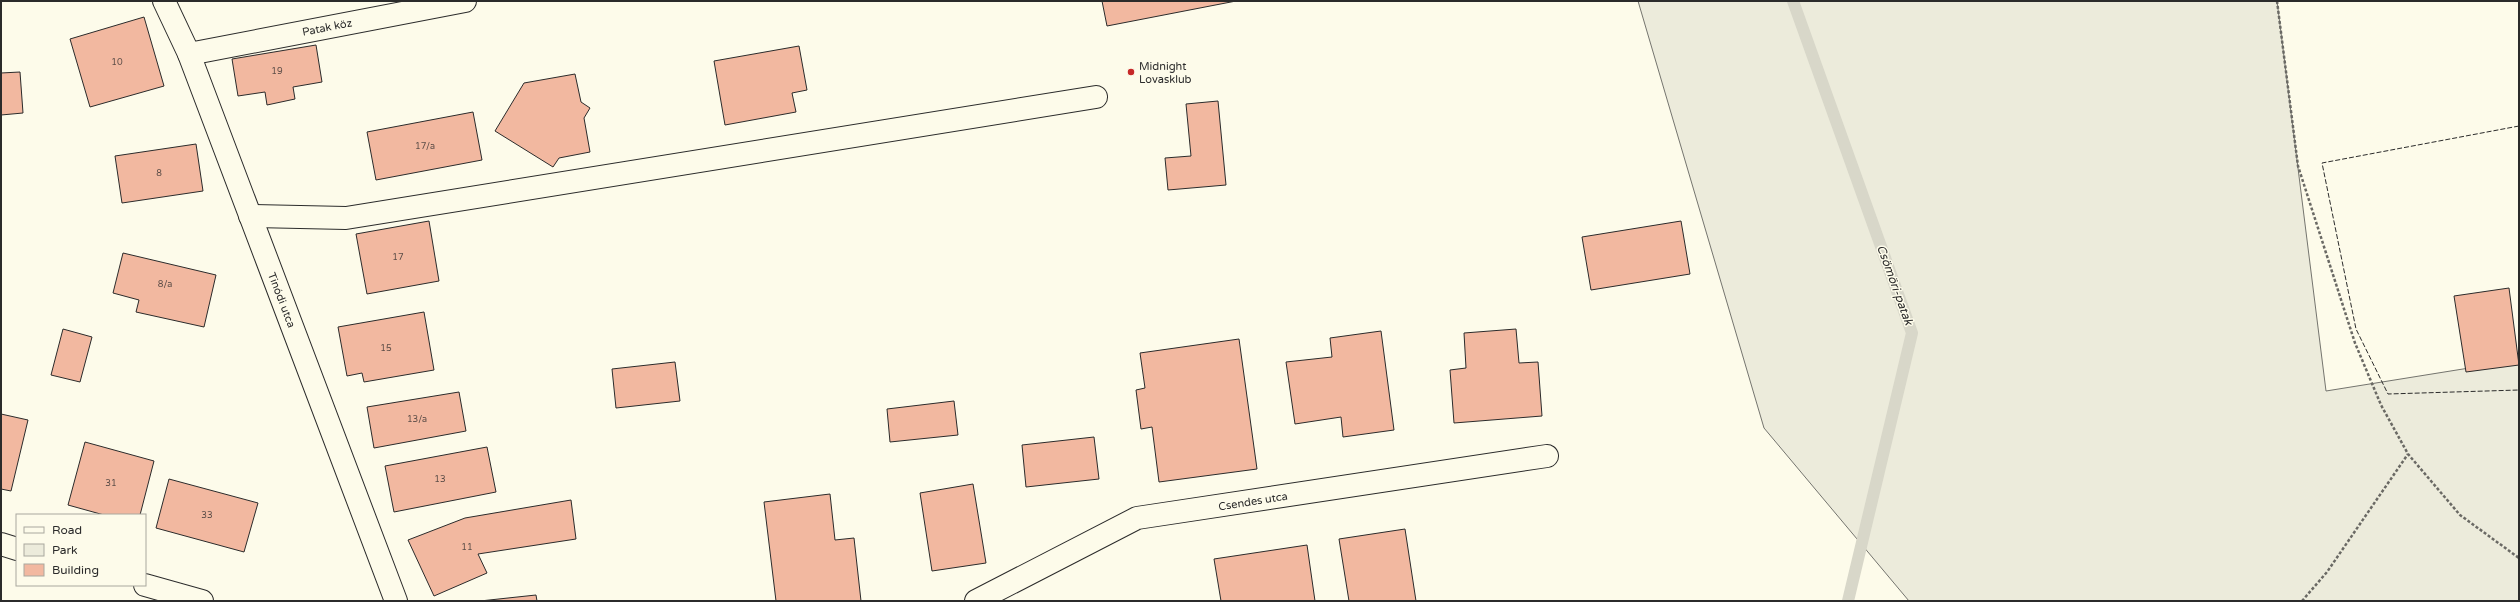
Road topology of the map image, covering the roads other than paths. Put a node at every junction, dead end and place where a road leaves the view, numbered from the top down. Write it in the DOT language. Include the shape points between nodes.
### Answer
graph roads {
  1 [pos="164,1"];
  2 [pos="465,1"];
  3 [pos="189,54"];
  4 [pos="1096,97"];
  5 [pos="250,216"];
  6 [pos="1547,456"];
  7 [pos="1,544"];
  8 [pos="16,549"];
  9 [pos="146,585"];
  10 [pos="202,601"];
  11 [pos="396,601"];
  12 [pos="976,601"];
  1 -- 3 [label="street, Tinódi utca"];
  2 -- 3 [label="street, Patak köz"];
  3 -- 5 [label="street, Tinódi utca"];
  4 -- 5 [label="street" via="346,218"];
  5 -- 11 [label="street, Tinódi utca"];
  6 -- 12 [label="street, Csendes utca" via="1137,518"];
  7 -- 8 [label="street"];
  9 -- 10 [label="street"];
}
